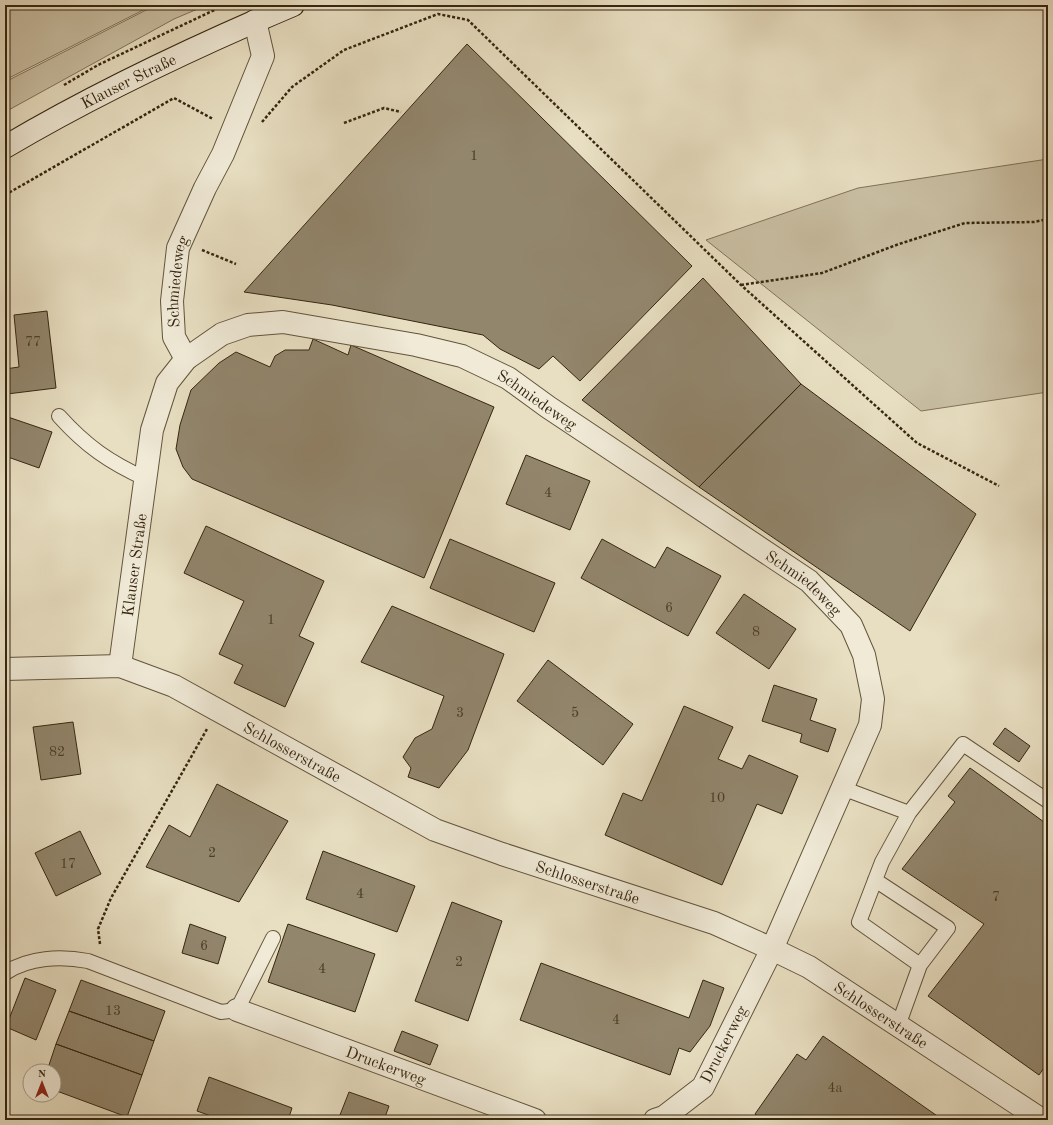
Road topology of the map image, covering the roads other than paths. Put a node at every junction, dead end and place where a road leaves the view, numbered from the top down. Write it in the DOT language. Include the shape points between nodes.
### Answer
graph roads {
  1 [pos="293,5"];
  2 [pos="255,21"];
  3 [pos="5,147"];
  4 [pos="186,358"];
  5 [pos="59,416"];
  6 [pos="146,479"];
  7 [pos="6,666"];
  8 [pos="120,666"];
  9 [pos="842,788"];
  10 [pos="1048,801"];
  11 [pos="909,813"];
  12 [pos="875,880"];
  13 [pos="272,938"];
  14 [pos="772,949"];
  15 [pos="920,965"];
  16 [pos="5,973"];
  17 [pos="237,1010"];
  18 [pos="898,1026"];
  19 [pos="661,1119"];
  20 [pos="535,1120"];
  21 [pos="1042,1120"];
  1 -- 2 [label="street, Klauser Straße"];
  2 -- 3 [label="street, Klauser Straße" via="155,66 60,114"];
  2 -- 4 [label="street, Schmiedeweg" via="263,56 233,131 178,248 172,301 174,337"];
  4 -- 6 [label="street, Klauser Straße" via="167,383 152,430"];
  4 -- 9 [label="street, Schmiedeweg" via="222,334 248,326 283,322 439,350 462,356 508,378 809,581 850,625 864,656 873,699 870,726"];
  5 -- 6 [label="lane" via="79,438 100,455"];
  6 -- 8 [label="street, Klauser Straße"];
  7 -- 8 [label="street"];
  8 -- 14 [label="street, Schlosserstraße" via="174,686 435,830 714,923"];
  9 -- 11 [label="lane"];
  9 -- 14 [label="street, Schmiedeweg"];
  10 -- 11 [label="lane" via="963,744"];
  11 -- 12 [label="lane"];
  12 -- 15 [label="lane" via="859,922"];
  12 -- 15 [label="lane" via="948,928"];
  13 -- 17 [label="lane"];
  14 -- 18 [label="street, Schlosserstraße" via="809,967"];
  14 -- 19 [label="street, Druckerweg" via="703,1087"];
  15 -- 18 [label="lane"];
  16 -- 17 [label="lane" via="38,960 65,957 88,961 221,1012"];
  17 -- 20 [label="street, Druckerweg"];
  18 -- 21 [label="street, Schlosserstraße"];
}
